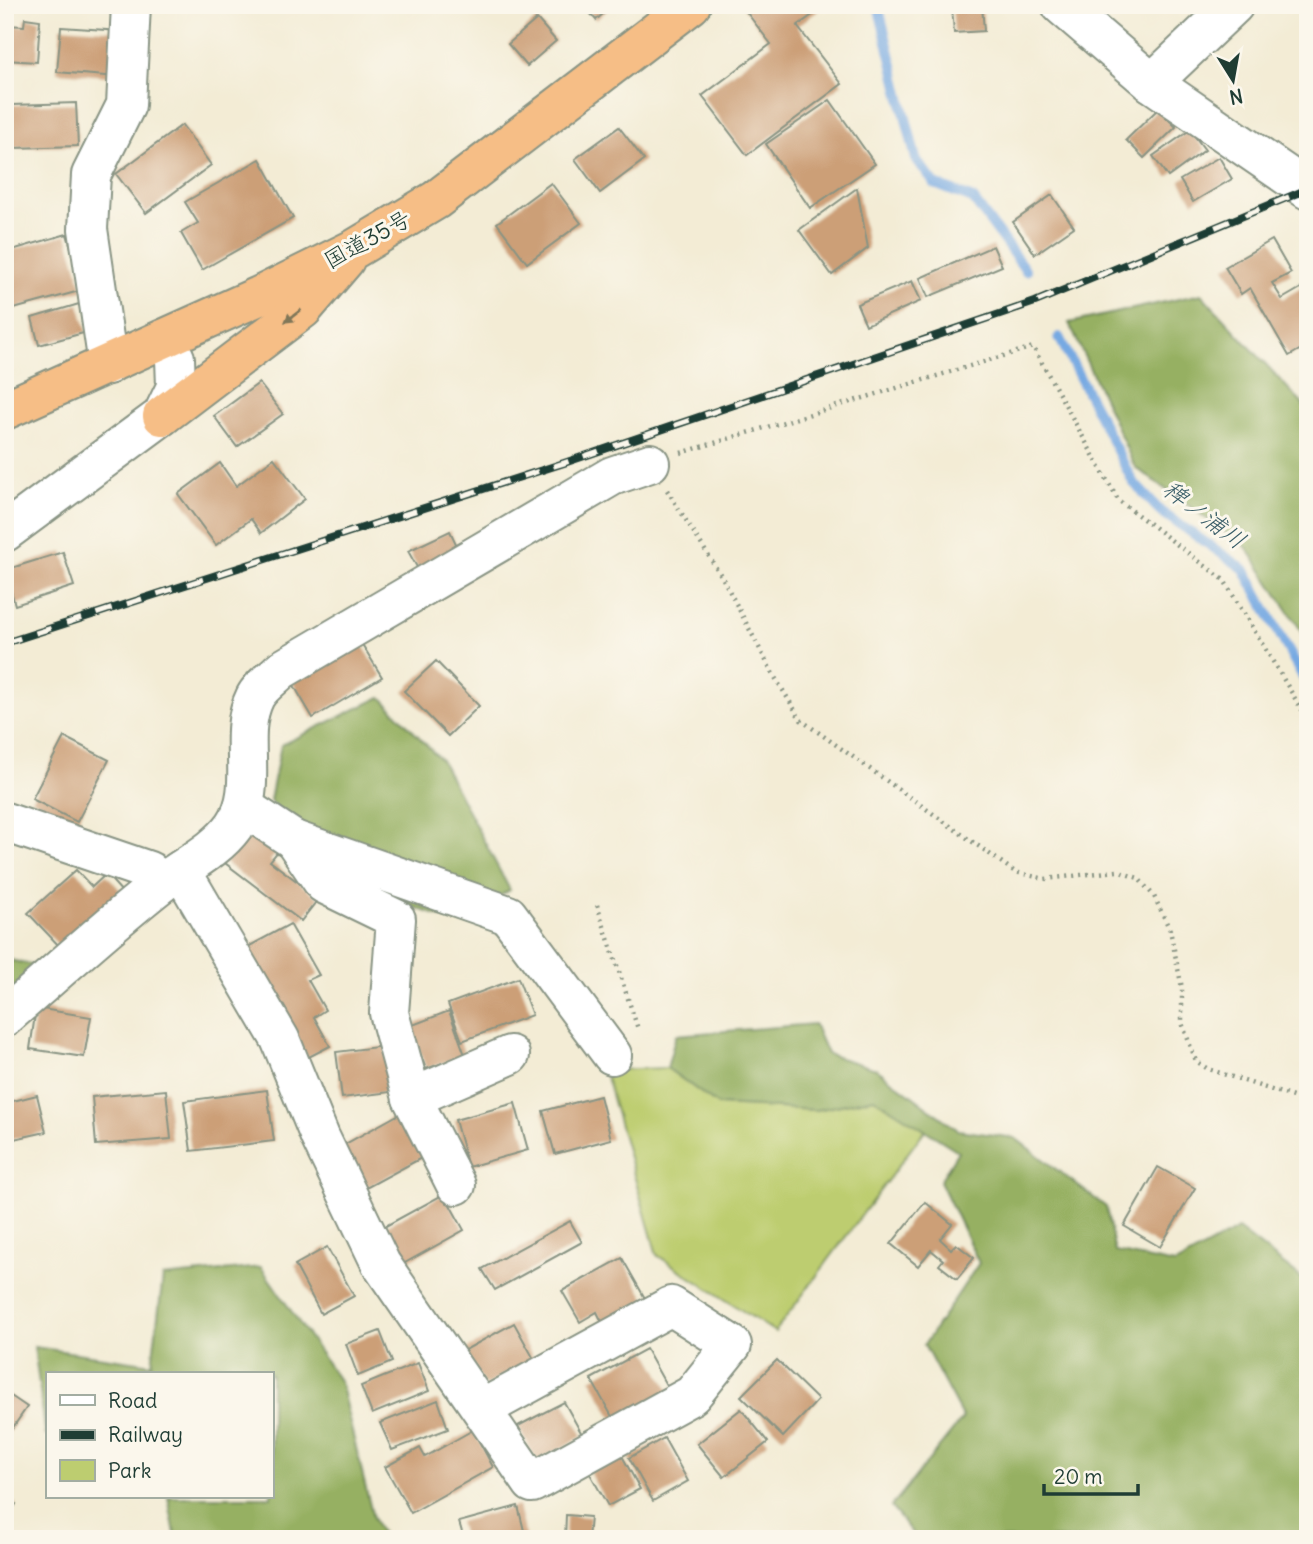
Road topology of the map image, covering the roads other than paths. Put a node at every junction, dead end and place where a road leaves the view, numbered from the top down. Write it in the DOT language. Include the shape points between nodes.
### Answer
graph roads {
  1 [pos="131,5"];
  2 [pos="691,5"];
  3 [pos="1061,5"];
  4 [pos="1234,5"];
  5 [pos="1152,83"];
  6 [pos="1308,190"];
  7 [pos="356,248"];
  8 [pos="164,339"];
  9 [pos="108,365"];
  10 [pos="5,410"];
  11 [pos="162,416"];
  12 [pos="650,463"];
  13 [pos="5,532"];
  14 [pos="244,807"];
  15 [pos="5,822"];
  16 [pos="295,840"];
  17 [pos="171,877"];
  18 [pos="5,1017"];
  19 [pos="510,1055"];
  20 [pos="612,1055"];
  21 [pos="412,1098"];
  22 [pos="456,1185"];
  23 [pos="482,1409"];
  1 -- 9 [label="street" via="126,105 91,176 88,229"];
  2 -- 7 [label="highway, 国道35号" via="436,200"];
  3 -- 5 [label="street"];
  4 -- 5 [label="street"];
  5 -- 6 [label="street"];
  7 -- 8 [label="highway, 国道35号"];
  7 -- 11 [label="highway, one-way" via="303,309"];
  8 -- 9 [label="highway, 国道35号"];
  8 -- 11 [label="street" via="175,358 176,387"];
  9 -- 10 [label="highway, 国道35号"];
  11 -- 13 [label="street"];
  12 -- 14 [label="street" via="612,476 281,670 256,694 247,717"];
  14 -- 16 [label="street"];
  14 -- 17 [label="street" via="226,834"];
  15 -- 17 [label="street"];
  16 -- 20 [label="street" via="508,915"];
  16 -- 21 [label="street" via="324,884 396,919 389,1013"];
  17 -- 18 [label="street"];
  17 -- 23 [label="street" via="280,1039 320,1137 381,1264"];
  19 -- 21 [label="street"];
  21 -- 22 [label="street"];
  23 -- 23 [label="street" via="532,1483 692,1395 732,1345 671,1306"];
}
